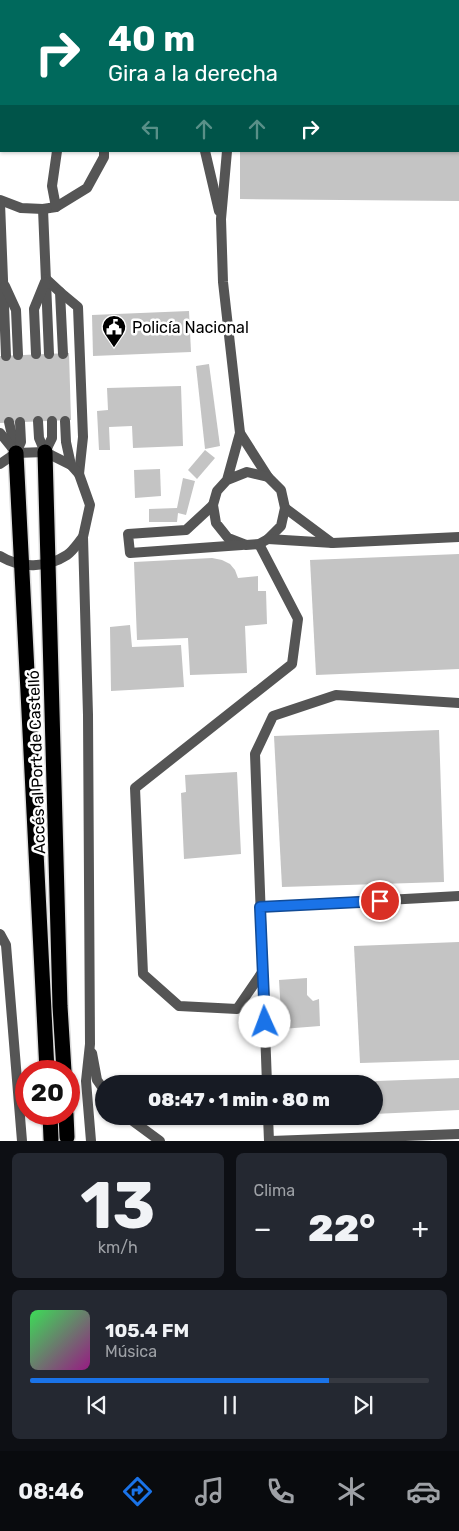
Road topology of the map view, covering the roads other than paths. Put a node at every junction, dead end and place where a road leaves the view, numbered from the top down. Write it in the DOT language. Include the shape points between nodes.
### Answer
graph roads {
  1 [pos="57,152"];
  2 [pos="104,152"];
  3 [pos="205,152"];
  4 [pos="227,152"];
  5 [pos="0,201"];
  6 [pos="56,207"];
  7 [pos="43,209"];
  8 [pos="221,219"];
  9 [pos="46,279"];
  10 [pos="1,282"];
  11 [pos="60,292"];
  12 [pos="36,354"];
  13 [pos="49,354"];
  14 [pos="63,354"];
  15 [pos="18,355"];
  16 [pos="6,356"];
  17 [pos="65,420"];
  18 [pos="38,421"];
  19 [pos="52,421"];
  20 [pos="9,422"];
  21 [pos="20,422"];
  22 [pos="0,433"];
  23 [pos="240,433"];
  24 [pos="45,452"];
  25 [pos="16,453"];
  26 [pos="0,464"];
  27 [pos="70,465"];
  28 [pos="79,474"];
  29 [pos="268,478"];
  30 [pos="226,480"];
  31 [pos="213,505"];
  32 [pos="285,508"];
  33 [pos="83,537"];
  34 [pos="459,537"];
  35 [pos="263,541"];
  36 [pos="333,543"];
  37 [pos="246,545"];
  38 [pos="0,556"];
  39 [pos="48,564"];
  40 [pos="23,565"];
  41 [pos="459,702"];
  42 [pos="459,896"];
  43 [pos="260,907"];
  44 [pos="0,934"];
  45 [pos="3,945"];
  46 [pos="263,971"];
  47 [pos="90,1044"];
  48 [pos="46,1060"];
  49 [pos="63,1060"];
  50 [pos="96,1075"];
  51 [pos="267,1075"];
  52 [pos="50,1125"];
  53 [pos="66,1125"];
  54 [pos="138,1125"];
  55 [pos="269,1125"];
  56 [pos="459,1134"];
  57 [pos="67,1137"];
  58 [pos="51,1139"];
  59 [pos="22,1141"];
  60 [pos="91,1141"];
  61 [pos="160,1141"];
  62 [pos="270,1141"];
  1 -- 6 [label="street" via="52,186"];
  2 -- 6 [label="street" via="87,188"];
  3 -- 8 [label="street"];
  4 -- 8 [label="street"];
  5 -- 7 [label="street" via="21,208"];
  5 -- 10 [label="street"];
  6 -- 7 [label="street"];
  7 -- 9 [label="street"];
  8 -- 23 [label="street" via="223,282"];
  9 -- 11 [label="street"];
  9 -- 12 [label="street" via="34,309"];
  9 -- 13 [label="street"];
  10 -- 15 [label="street" via="16,310"];
  10 -- 16 [label="street"];
  11 -- 14 [label="street"];
  11 -- 28 [label="street" via="78,307 83,436"];
  17 -- 27 [label="street"];
  18 -- 24 [label="street" via="39,438"];
  19 -- 24 [label="street" via="52,438"];
  20 -- 25 [label="street"];
  21 -- 25 [label="street" via="21,442"];
  22 -- 25 [label="street"];
  23 -- 29 [label="street"];
  23 -- 30 [label="street"];
  24 -- 25 [label="street"];
  24 -- 27 [label="street"];
  24 -- 39 [label="highway, Accés al Port de Castelló"];
  25 -- 26 [label="street"];
  25 -- 40 [label="highway, Accés al Port de Castelló"];
  27 -- 28 [label="street"];
  28 -- 33 [label="street" via="90,505"];
  29 -- 30 [label="street" via="247,472"];
  29 -- 32 [label="street" via="280,490"];
  30 -- 31 [label="street" via="217,491"];
  31 -- 37 [label="street" via="216,523 228,538"];
  31 -- 37 [label="street" via="186,530 128,534 130,553"];
  32 -- 35 [label="street" via="281,526"];
  32 -- 36 [label="street"];
  33 -- 39 [label="street" via="68,554"];
  33 -- 47 [label="street" via="88,715"];
  34 -- 36 [label="street"];
  35 -- 36 [label="street"];
  35 -- 37 [label="street"];
  35 -- 46 [label="street" via="298,620 292,664 135,788 143,974 179,1006 237,1008"];
  38 -- 40 [label="street"];
  39 -- 40 [label="street"];
  39 -- 49 [label="highway, Accés al Port de Castelló"];
  40 -- 48 [label="highway, Accés al Port de Castelló"];
  41 -- 43 [label="street" via="336,695 273,716 255,754"];
  42 -- 43 [label="street"];
  43 -- 46 [label="street"];
  44 -- 45 [label="street"];
  45 -- 59 [label="street"];
  46 -- 51 [label="street"];
  47 -- 50 [label="street"];
  47 -- 60 [label="street" via="86,1081"];
  52 -- 58 [label="highway"];
  53 -- 57 [label="highway"];
  54 -- 61 [label="street"];
  55 -- 62 [label="street"];
  56 -- 62 [label="street"];
}
